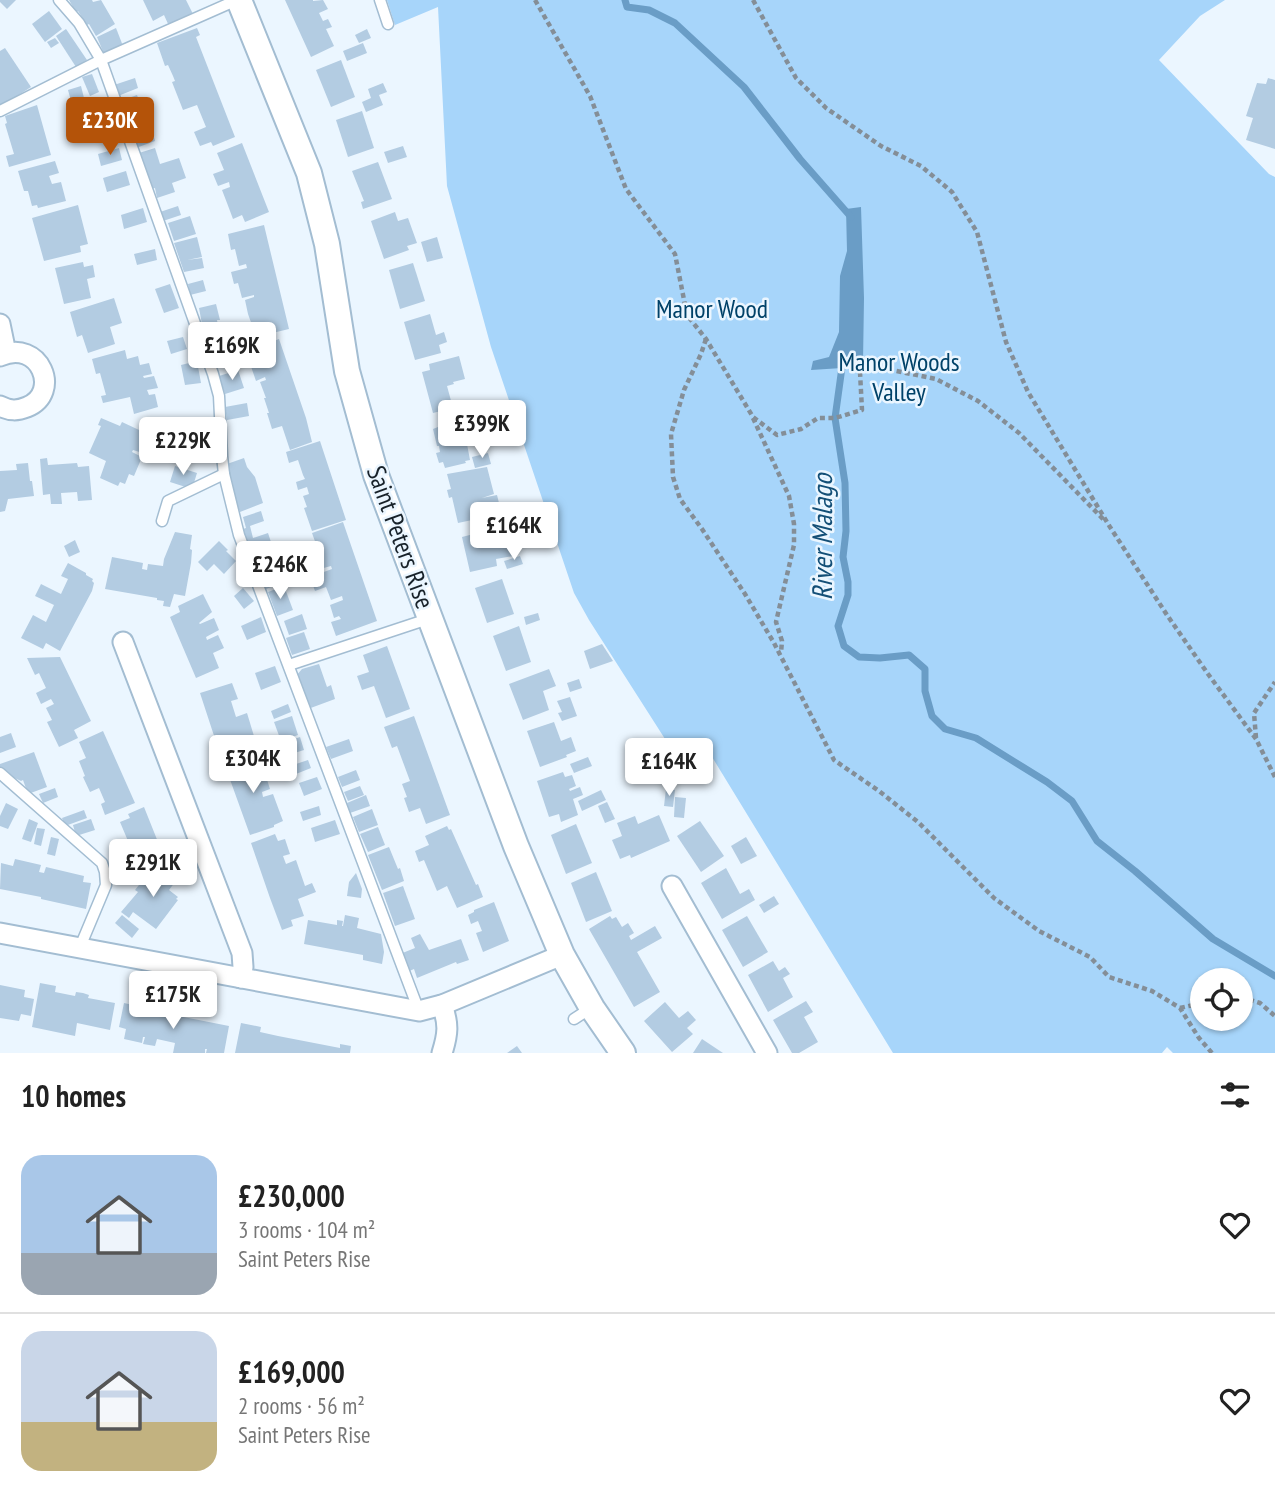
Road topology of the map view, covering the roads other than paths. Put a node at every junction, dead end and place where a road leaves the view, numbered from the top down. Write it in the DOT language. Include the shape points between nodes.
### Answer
graph roads {
  1 [pos="59,0"];
  2 [pos="238,0"];
  3 [pos="380,0"];
  4 [pos="388,24"];
  5 [pos="101,60"];
  6 [pos="0,111"];
  7 [pos="0,324"];
  8 [pos="3,354"];
  9 [pos="0,406"];
  10 [pos="224,474"];
  11 [pos="162,521"];
  12 [pos="431,619"];
  13 [pos="123,642"];
  14 [pos="289,665"];
  15 [pos="0,773"];
  16 [pos="672,886"];
  17 [pos="0,933"];
  18 [pos="79,947"];
  19 [pos="562,956"];
  20 [pos="241,978"];
  21 [pos="442,1005"];
  22 [pos="419,1011"];
  23 [pos="442,1053"];
  24 [pos="623,1053"];
  25 [pos="767,1053"];
  1 -- 5 [label="lane"];
  2 -- 5 [label="lane"];
  2 -- 12 [label="street, Saint Peters Rise" via="309,173 327,244 347,372 376,475"];
  3 -- 4 [label="lane"];
  5 -- 6 [label="lane"];
  5 -- 10 [label="lane" via="213,374 219,396"];
  7 -- 8 [label="street"];
  8 -- 9 [label="street" via="12,351 32,356 44,373 44,383 32,405 18,410"];
  10 -- 11 [label="lane" via="168,501"];
  10 -- 14 [label="lane" via="239,535"];
  12 -- 14 [label="lane"];
  12 -- 19 [label="street, Saint Peters Rise"];
  13 -- 20 [label="street" via="242,953"];
  14 -- 22 [label="lane"];
  15 -- 18 [label="lane" via="102,863 106,885"];
  16 -- 25 [label="street"];
  17 -- 18 [label="street"];
  18 -- 20 [label="street"];
  19 -- 21 [label="street"];
  19 -- 24 [label="street, Saint Peters Rise" via="583,1014"];
  20 -- 22 [label="street"];
  21 -- 22 [label="street"];
  21 -- 23 [label="street" via="447,1035"];
}
